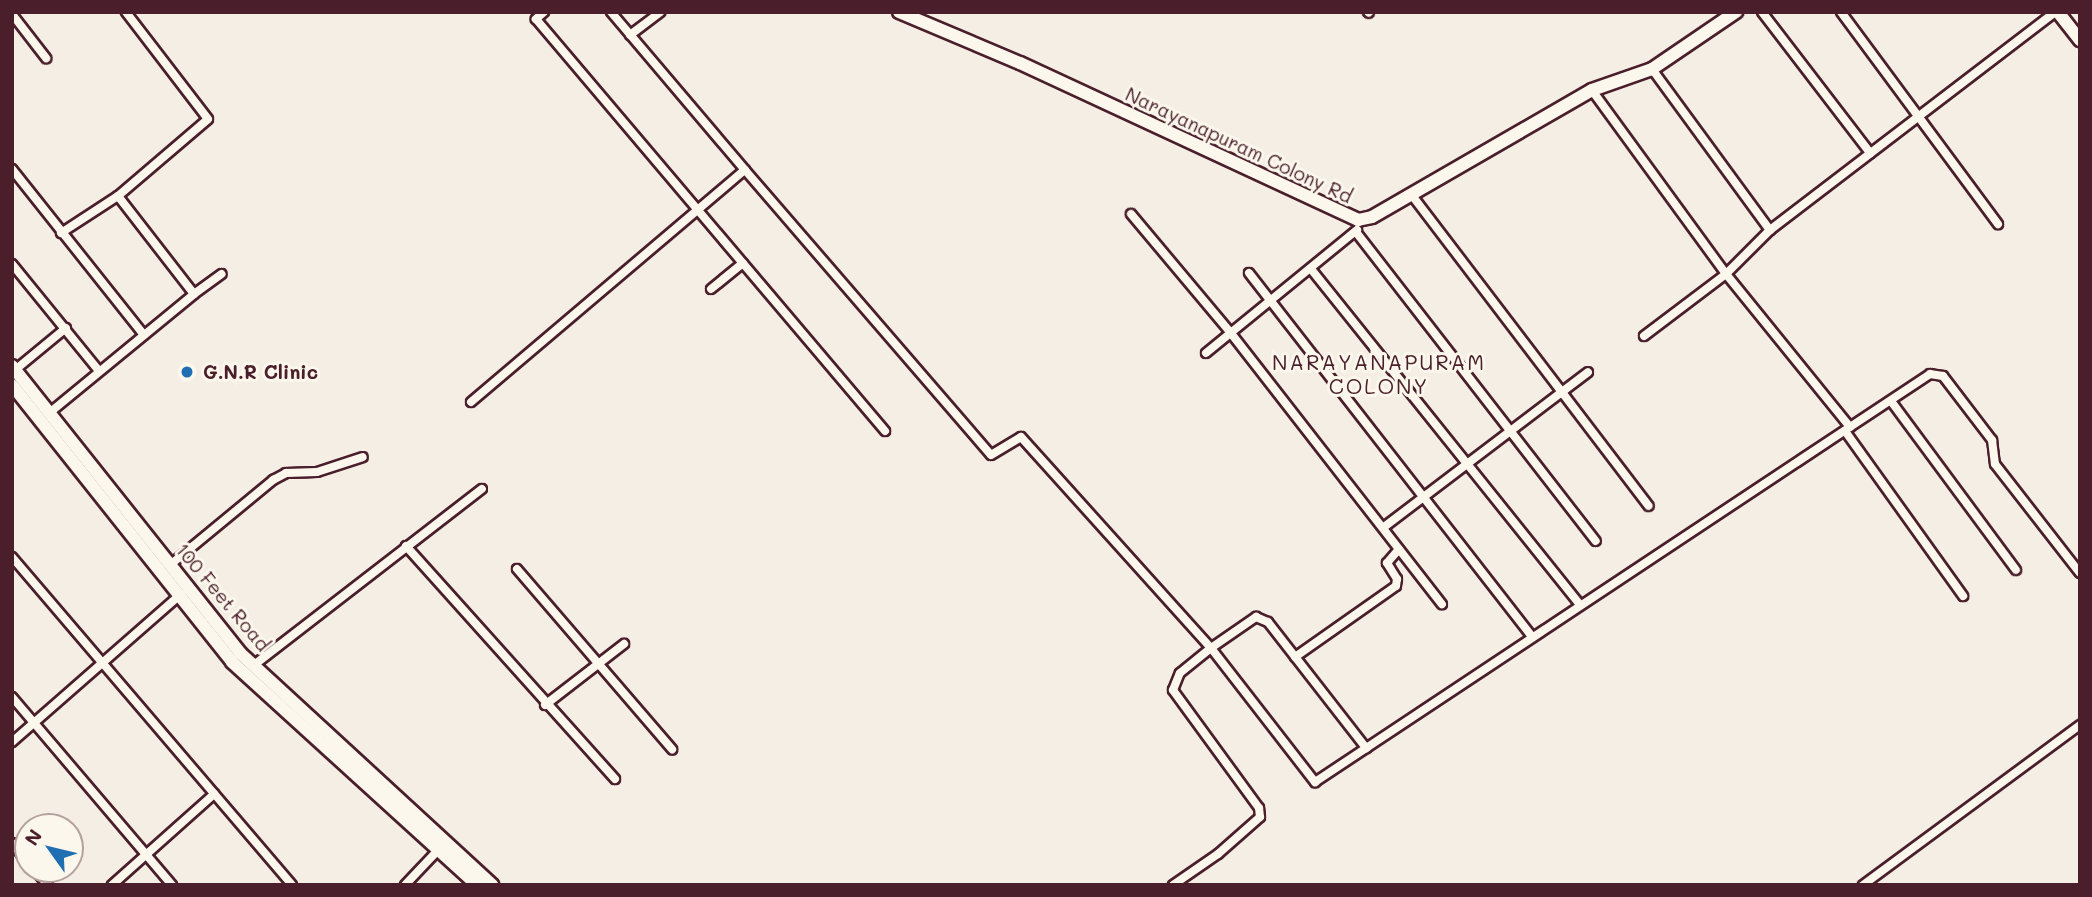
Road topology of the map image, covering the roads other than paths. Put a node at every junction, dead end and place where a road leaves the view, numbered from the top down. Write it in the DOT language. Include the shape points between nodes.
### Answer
graph roads {
  1 [pos="126,12"];
  2 [pos="544,12"];
  3 [pos="611,12"];
  4 [pos="660,12"];
  5 [pos="899,12"];
  6 [pos="1736,12"];
  7 [pos="1762,12"];
  8 [pos="1841,12"];
  9 [pos="2057,12"];
  10 [pos="12,14"];
  11 [pos="533,16"];
  12 [pos="630,34"];
  13 [pos="2080,40"];
  14 [pos="46,58"];
  15 [pos="1653,69"];
  16 [pos="1591,90"];
  17 [pos="1919,116"];
  18 [pos="1870,153"];
  19 [pos="12,169"];
  20 [pos="745,170"];
  21 [pos="1411,194"];
  22 [pos="118,196"];
  23 [pos="699,210"];
  24 [pos="1131,214"];
  25 [pos="1998,224"];
  26 [pos="1357,226"];
  27 [pos="1770,230"];
  28 [pos="61,233"];
  29 [pos="743,263"];
  30 [pos="12,264"];
  31 [pos="1311,269"];
  32 [pos="1249,273"];
  33 [pos="222,274"];
  34 [pos="1726,274"];
  35 [pos="711,289"];
  36 [pos="194,294"];
  37 [pos="1270,300"];
  38 [pos="66,328"];
  39 [pos="1230,332"];
  40 [pos="144,335"];
  41 [pos="1644,336"];
  42 [pos="1206,353"];
  43 [pos="14,368"];
  44 [pos="99,371"];
  45 [pos="1588,372"];
  46 [pos="12,385"];
  47 [pos="1560,393"];
  48 [pos="471,401"];
  49 [pos="1891,401"];
  50 [pos="48,414"];
  51 [pos="1848,429"];
  52 [pos="885,431"];
  53 [pos="1509,432"];
  54 [pos="363,457"];
  55 [pos="1469,463"];
  56 [pos="482,489"];
  57 [pos="1425,495"];
  58 [pos="1649,506"];
  59 [pos="1384,527"];
  60 [pos="1596,541"];
  61 [pos="406,545"];
  62 [pos="1399,549"];
  63 [pos="12,557"];
  64 [pos="170,565"];
  65 [pos="517,569"];
  66 [pos="2016,570"];
  67 [pos="2080,573"];
  68 [pos="184,593"];
  69 [pos="1963,596"];
  70 [pos="1442,604"];
  71 [pos="1579,604"];
  72 [pos="1531,635"];
  73 [pos="624,643"];
  74 [pos="1211,648"];
  75 [pos="1295,657"];
  76 [pos="103,662"];
  77 [pos="598,664"];
  78 [pos="254,665"];
  79 [pos="12,697"];
  80 [pos="545,705"];
  81 [pos="34,722"];
  82 [pos="2080,725"];
  83 [pos="12,742"];
  84 [pos="1366,748"];
  85 [pos="672,749"];
  86 [pos="615,779"];
  87 [pos="214,794"];
  88 [pos="439,849"];
  89 [pos="147,855"];
  90 [pos="111,885"];
  91 [pos="172,885"];
  92 [pos="292,885"];
  93 [pos="405,885"];
  94 [pos="477,885"];
  95 [pos="492,885"];
  96 [pos="1173,885"];
  97 [pos="1863,885"];
  1 -- 22 [label="street" via="208,119"];
  2 -- 11 [label="street"];
  3 -- 12 [label="street"];
  4 -- 12 [label="street"];
  5 -- 26 [label="street, Narayanapuram Colony Rd" via="1020,63"];
  6 -- 15 [label="street, Narayanapuram Colony Rd"];
  7 -- 18 [label="street"];
  8 -- 17 [label="street"];
  9 -- 13 [label="street"];
  9 -- 17 [label="street"];
  10 -- 14 [label="street"];
  11 -- 23 [label="street"];
  12 -- 20 [label="street"];
  15 -- 16 [label="street, Narayanapuram Colony Rd"];
  15 -- 27 [label="street"];
  16 -- 21 [label="street, Narayanapuram Colony Rd"];
  16 -- 34 [label="street"];
  17 -- 18 [label="street"];
  17 -- 25 [label="street"];
  18 -- 27 [label="street"];
  19 -- 28 [label="street"];
  20 -- 23 [label="street"];
  20 -- 74 [label="street" via="991,455 1021,437"];
  21 -- 26 [label="street, Narayanapuram Colony Rd"];
  21 -- 47 [label="street"];
  22 -- 28 [label="street"];
  22 -- 36 [label="street"];
  23 -- 29 [label="street"];
  23 -- 48 [label="street"];
  24 -- 39 [label="street"];
  26 -- 31 [label="street"];
  26 -- 53 [label="street"];
  27 -- 34 [label="street"];
  28 -- 40 [label="street"];
  29 -- 35 [label="street"];
  29 -- 52 [label="street"];
  30 -- 38 [label="street"];
  31 -- 37 [label="street"];
  31 -- 55 [label="street"];
  32 -- 37 [label="street"];
  33 -- 36 [label="street"];
  34 -- 41 [label="street"];
  34 -- 51 [label="street"];
  36 -- 40 [label="street"];
  37 -- 39 [label="street"];
  37 -- 57 [label="street"];
  38 -- 43 [label="street"];
  38 -- 44 [label="street"];
  39 -- 42 [label="street"];
  39 -- 59 [label="street"];
  40 -- 44 [label="street"];
  43 -- 50 [label="street, 100 Feet Road"];
  44 -- 50 [label="street"];
  45 -- 47 [label="street"];
  46 -- 68 [label="street, 100 Feet Road"];
  47 -- 53 [label="street"];
  47 -- 58 [label="street"];
  49 -- 51 [label="street"];
  49 -- 66 [label="street"];
  49 -- 67 [label="street" via="1934,372 1951,383 1992,440 1995,464"];
  50 -- 64 [label="street, 100 Feet Road"];
  51 -- 69 [label="street"];
  51 -- 71 [label="street"];
  53 -- 55 [label="street"];
  53 -- 60 [label="street"];
  54 -- 64 [label="street" via="317,472 286,473 273,480"];
  55 -- 57 [label="street"];
  55 -- 71 [label="street"];
  56 -- 61 [label="street"];
  57 -- 59 [label="street"];
  57 -- 72 [label="street"];
  59 -- 62 [label="street"];
  61 -- 78 [label="street"];
  61 -- 80 [label="street"];
  62 -- 70 [label="street"];
  62 -- 75 [label="street" via="1388,563 1398,581 1396,586"];
  63 -- 76 [label="street"];
  64 -- 68 [label="street, 100 Feet Road"];
  65 -- 77 [label="street"];
  68 -- 76 [label="street"];
  68 -- 78 [label="street, 100 Feet Road"];
  68 -- 88 [label="street, 100 Feet Road" via="232,662"];
  71 -- 72 [label="street"];
  72 -- 84 [label="street"];
  73 -- 77 [label="street"];
  74 -- 75 [label="street" via="1256,617 1268,622"];
  74 -- 84 [label="street" via="1312,781"];
  74 -- 96 [label="street" via="1180,673 1173,690 1259,808 1260,817 1218,855"];
  75 -- 84 [label="street"];
  76 -- 81 [label="street"];
  76 -- 87 [label="street"];
  77 -- 80 [label="street"];
  77 -- 85 [label="street"];
  78 -- 95 [label="street, 100 Feet Road"];
  79 -- 81 [label="street"];
  80 -- 86 [label="street"];
  81 -- 83 [label="street"];
  81 -- 89 [label="street"];
  82 -- 97 [label="street"];
  87 -- 89 [label="street"];
  87 -- 92 [label="street"];
  88 -- 93 [label="street"];
  88 -- 94 [label="street, 100 Feet Road"];
  89 -- 90 [label="street"];
  89 -- 91 [label="street"];
}
